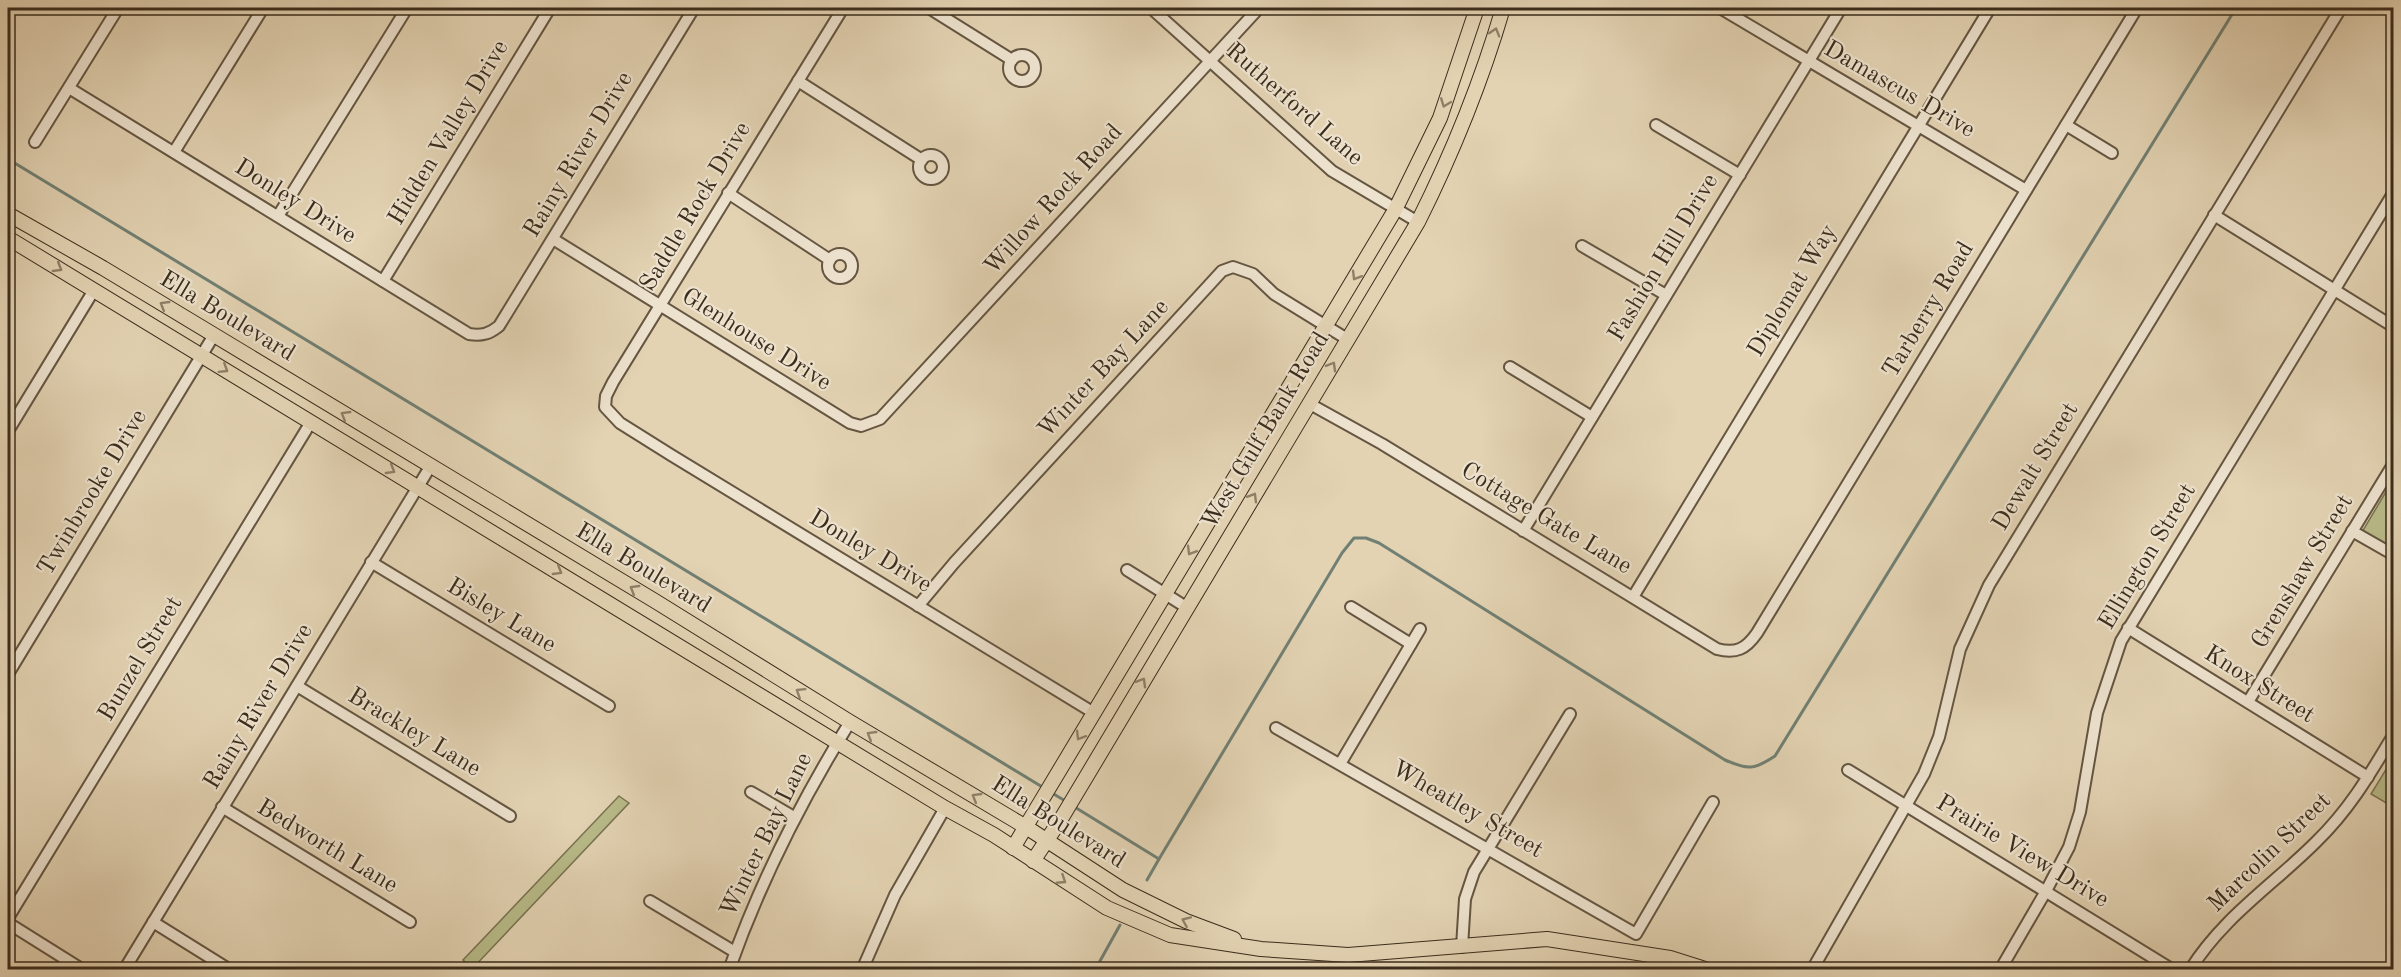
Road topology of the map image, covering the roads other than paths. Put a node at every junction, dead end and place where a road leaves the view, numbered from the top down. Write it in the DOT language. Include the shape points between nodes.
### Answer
graph roads {
  1 [pos="118,8"];
  2 [pos="263,8"];
  3 [pos="407,8"];
  4 [pos="550,8"];
  5 [pos="694,8"];
  6 [pos="843,8"];
  7 [pos="929,8"];
  8 [pos="1151,8"];
  9 [pos="1259,8"];
  10 [pos="1477,8"];
  11 [pos="1503,8"];
  12 [pos="1720,8"];
  13 [pos="1841,8"];
  14 [pos="1990,8"];
  15 [pos="2138,8"];
  16 [pos="2341,8"];
  17 [pos="1012,60"];
  18 [pos="1210,61"];
  19 [pos="1809,61"];
  20 [pos="798,81"];
  21 [pos="1454,82"];
  22 [pos="69,88"];
  23 [pos="1478,88"];
  24 [pos="1656,125"];
  25 [pos="1919,125"];
  26 [pos="2066,125"];
  27 [pos="35,142"];
  28 [pos="174,152"];
  29 [pos="2112,153"];
  30 [pos="922,160"];
  31 [pos="1740,175"];
  32 [pos="2026,190"];
  33 [pos="2394,192"];
  34 [pos="728,193"];
  35 [pos="1395,210"];
  36 [pos="8,214"];
  37 [pos="2214,215"];
  38 [pos="278,216"];
  39 [pos="1418,222"];
  40 [pos="8,238"];
  41 [pos="553,239"];
  42 [pos="1582,246"];
  43 [pos="830,260"];
  44 [pos="383,281"];
  45 [pos="94,290"];
  46 [pos="2333,291"];
  47 [pos="1666,295"];
  48 [pos="660,305"];
  49 [pos="500,325"];
  50 [pos="1326,327"];
  51 [pos="2394,327"];
  52 [pos="214,335"];
  53 [pos="1347,339"];
  54 [pos="202,355"];
  55 [pos="1510,367"];
  56 [pos="1310,404"];
  57 [pos="1592,417"];
  58 [pos="879,420"];
  59 [pos="311,422"];
  60 [pos="624,426"];
  61 [pos="8,431"];
  62 [pos="2394,464"];
  63 [pos="430,467"];
  64 [pos="418,486"];
  65 [pos="1523,531"];
  66 [pos="2352,531"];
  67 [pos="2394,555"];
  68 [pos="371,562"];
  69 [pos="1126,570"];
  70 [pos="1166,594"];
  71 [pos="1633,597"];
  72 [pos="918,606"];
  73 [pos="1186,607"];
  74 [pos="1351,607"];
  75 [pos="2128,628"];
  76 [pos="1420,629"];
  77 [pos="1756,633"];
  78 [pos="1411,644"];
  79 [pos="8,674"];
  80 [pos="297,686"];
  81 [pos="2248,702"];
  82 [pos="609,706"];
  83 [pos="1094,713"];
  84 [pos="1570,714"];
  85 [pos="850,722"];
  86 [pos="1275,728"];
  87 [pos="2394,734"];
  88 [pos="838,742"];
  89 [pos="1340,764"];
  90 [pos="1848,770"];
  91 [pos="2368,777"];
  92 [pos="751,792"];
  93 [pos="1713,802"];
  94 [pos="1907,806"];
  95 [pos="222,807"];
  96 [pos="945,808"];
  97 [pos="510,816"];
  98 [pos="794,817"];
  99 [pos="1026,827"];
  100 [pos="1048,841"];
  101 [pos="1488,847"];
  102 [pos="1013,848"];
  103 [pos="1033,861"];
  104 [pos="2046,891"];
  105 [pos="650,901"];
  106 [pos="8,918"];
  107 [pos="153,922"];
  108 [pos="410,922"];
  109 [pos="8,924"];
  110 [pos="1462,946"];
  111 [pos="1261,949"];
  112 [pos="735,952"];
  113 [pos="83,969"];
  114 [pos="124,969"];
  115 [pos="230,969"];
  116 [pos="729,969"];
  117 [pos="862,969"];
  118 [pos="1708,969"];
  119 [pos="1812,969"];
  120 [pos="2000,969"];
  121 [pos="2174,969"];
  122 [pos="2190,969"];
  1 -- 22 [label="street"];
  2 -- 28 [label="street"];
  3 -- 38 [label="street"];
  4 -- 44 [label="street, Hidden Valley Drive"];
  5 -- 41 [label="street, Rainy River Drive"];
  6 -- 20 [label="street, Saddle Rock Drive"];
  7 -- 17 [label="street"];
  8 -- 18 [label="street, Rutherford Lane"];
  9 -- 18 [label="street, Willow Rock Road"];
  10 -- 21 [label="main road, West Gulf Bank Road"];
  23 -- 11 [label="main road, West Gulf Bank Road, one-way"];
  12 -- 19 [label="street, Damascus Drive"];
  13 -- 19 [label="street, Fashion Hill Drive"];
  14 -- 25 [label="street, Diplomat Way"];
  15 -- 26 [label="street, Tarberry Road"];
  16 -- 37 [label="street, Dewalt Street"];
  18 -- 35 [label="street, Rutherford Lane" via="1332,171"];
  18 -- 58 [label="street, Willow Rock Road"];
  19 -- 25 [label="street, Damascus Drive"];
  19 -- 31 [label="street, Fashion Hill Drive"];
  20 -- 30 [label="street"];
  20 -- 34 [label="street, Saddle Rock Drive"];
  21 -- 23 [label="main road"];
  21 -- 35 [label="main road, West Gulf Bank Road, one-way"];
  22 -- 27 [label="street"];
  22 -- 28 [label="street, Donley Drive"];
  23 -- 39 [label="main road, West Gulf Bank Road" via="1453,153"];
  24 -- 31 [label="street"];
  25 -- 32 [label="street, Damascus Drive"];
  25 -- 71 [label="street, Diplomat Way"];
  26 -- 29 [label="street"];
  26 -- 32 [label="street, Tarberry Road"];
  28 -- 38 [label="street, Donley Drive"];
  31 -- 47 [label="street, Fashion Hill Drive"];
  32 -- 77 [label="street, Tarberry Road"];
  33 -- 46 [label="street, Ellington Street"];
  34 -- 43 [label="street"];
  34 -- 48 [label="street, Saddle Rock Drive"];
  35 -- 39 [label="street, Rutherford Lane"];
  35 -- 50 [label="main road, West Gulf Bank Road, one-way"];
  52 -- 36 [label="main road, Ella Boulevard, one-way"];
  37 -- 46 [label="street"];
  37 -- 94 [label="street, Dewalt Street" via="1989,585 1960,649 1938,737"];
  38 -- 44 [label="street, Donley Drive"];
  39 -- 53 [label="main road, West Gulf Bank Road"];
  40 -- 45 [label="main road, Ella Boulevard, one-way"];
  41 -- 48 [label="street, Glenhouse Drive"];
  41 -- 49 [label="street, Rainy River Drive"];
  42 -- 47 [label="street"];
  44 -- 49 [label="street, Donley Drive" via="469,334 489,333"];
  45 -- 54 [label="main road, Ella Boulevard"];
  45 -- 61 [label="street"];
  46 -- 51 [label="street"];
  46 -- 75 [label="street, Ellington Street"];
  47 -- 57 [label="street, Fashion Hill Drive"];
  48 -- 58 [label="street, Glenhouse Drive" via="850,423 861,426"];
  48 -- 60 [label="street, Saddle Rock Drive" via="606,396 605,407"];
  50 -- 53 [label="street, Winter Bay Lane"];
  50 -- 70 [label="main road, West Gulf Bank Road, one-way"];
  50 -- 72 [label="street, Winter Bay Lane" via="1275,294 1253,274 1233,267 1222,271"];
  52 -- 54 [label="street, Twinbrooke Drive"];
  63 -- 52 [label="main road, Ella Boulevard, one-way"];
  56 -- 53 [label="main road, West Gulf Bank Road, one-way"];
  54 -- 59 [label="main road, Ella Boulevard, one-way"];
  54 -- 79 [label="street, Twinbrooke Drive"];
  55 -- 57 [label="street"];
  56 -- 65 [label="street, Cottage Gate Lane"];
  73 -- 56 [label="main road, West Gulf Bank Road, one-way"];
  57 -- 65 [label="street, Fashion Hill Drive"];
  59 -- 64 [label="main road, Ella Boulevard, one-way"];
  59 -- 106 [label="street, Bunzel Street"];
  60 -- 72 [label="street, Donley Drive"];
  62 -- 66 [label="street, Grenshaw Street"];
  63 -- 64 [label="street, Rainy River Drive"];
  85 -- 63 [label="main road, Ella Boulevard, one-way"];
  64 -- 68 [label="street, Rainy River Drive"];
  64 -- 88 [label="main road, Ella Boulevard, one-way"];
  65 -- 71 [label="street, Cottage Gate Lane"];
  66 -- 67 [label="street"];
  66 -- 81 [label="street, Grenshaw Street"];
  68 -- 80 [label="street, Rainy River Drive"];
  68 -- 82 [label="street, Bisley Lane"];
  69 -- 70 [label="street"];
  70 -- 73 [label="street"];
  70 -- 83 [label="main road, West Gulf Bank Road"];
  71 -- 77 [label="street, Cottage Gate Lane" via="1728,652 1749,645"];
  72 -- 83 [label="street, Donley Drive"];
  100 -- 73 [label="main road, West Gulf Bank Road, one-way"];
  74 -- 78 [label="street"];
  75 -- 81 [label="street, Knox Street"];
  75 -- 104 [label="street, Ellington Street" via="2099,704 2080,812 2069,847"];
  76 -- 78 [label="street"];
  78 -- 89 [label="street"];
  80 -- 95 [label="street, Rainy River Drive"];
  80 -- 97 [label="street, Brackley Lane"];
  81 -- 91 [label="street, Knox Street"];
  83 -- 99 [label="main road, West Gulf Bank Road, one-way"];
  84 -- 101 [label="street"];
  85 -- 88 [label="street, Winter Bay Lane"];
  99 -- 85 [label="main road, Ella Boulevard, one-way"];
  86 -- 89 [label="street, Wheatley Street"];
  87 -- 91 [label="street, Marcolin Street"];
  88 -- 96 [label="main road, Ella Boulevard"];
  88 -- 98 [label="street, Winter Bay Lane"];
  89 -- 101 [label="street, Wheatley Street"];
  90 -- 94 [label="street, Prairie View Drive"];
  91 -- 122 [label="street, Marcolin Street" via="2340,818 2241,908"];
  92 -- 98 [label="street"];
  93 -- 101 [label="street, Wheatley Street" via="1636,934"];
  94 -- 104 [label="street, Prairie View Drive"];
  94 -- 119 [label="street, Dewalt Street"];
  95 -- 107 [label="street, Rainy River Drive"];
  95 -- 108 [label="street, Bedworth Lane"];
  96 -- 102 [label="main road, Ella Boulevard"];
  96 -- 117 [label="street" via="895,895"];
  98 -- 112 [label="street, Winter Bay Lane"];
  99 -- 100 [label="main road, Ella Boulevard"];
  99 -- 102 [label="main road, West Gulf Bank Road"];
  100 -- 103 [label="main road, West Gulf Bank Road"];
  111 -- 100 [label="main road, Ella Boulevard, one-way" via="1186,921 1123,890"];
  101 -- 110 [label="street" via="1465,899"];
  102 -- 103 [label="main road, Ella Boulevard"];
  103 -- 111 [label="main road, Ella Boulevard, one-way" via="1107,908 1170,935"];
  104 -- 120 [label="street, Ellington Street"];
  104 -- 121 [label="street, Prairie View Drive"];
  105 -- 112 [label="street"];
  107 -- 114 [label="street, Rainy River Drive"];
  107 -- 115 [label="street"];
  109 -- 113 [label="street"];
  110 -- 111 [label="main road, Ella Boulevard" via="1348,955"];
  110 -- 118 [label="main road, Ella Boulevard" via="1547,939 1670,957"];
  112 -- 116 [label="street, Winter Bay Lane"];
}
